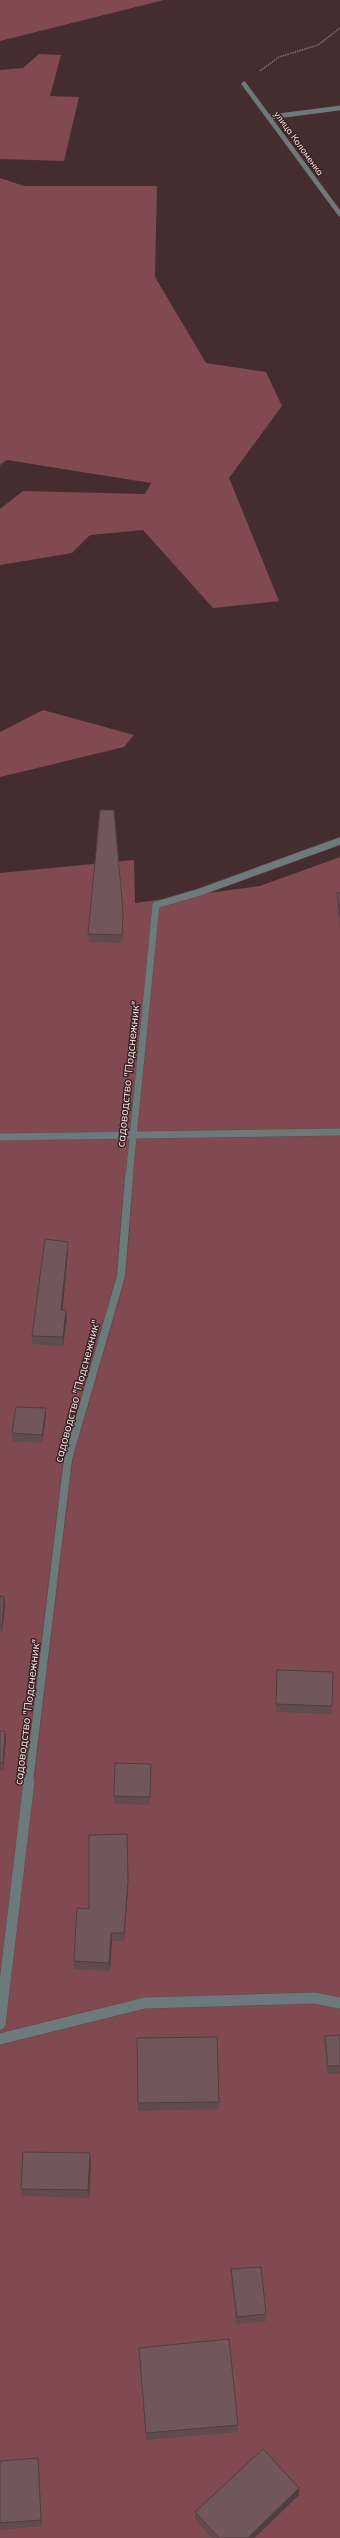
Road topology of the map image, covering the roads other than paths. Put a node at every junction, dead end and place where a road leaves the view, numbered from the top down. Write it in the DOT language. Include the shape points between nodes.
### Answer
graph roads {
  1 [pos="244,84"];
  2 [pos="340,108"];
  3 [pos="270,117"];
  4 [pos="340,214"];
  5 [pos="340,840"];
  6 [pos="340,1132"];
  7 [pos="132,1134"];
  8 [pos="0,1138"];
  9 [pos="340,2003"];
  10 [pos="0,2024"];
  11 [pos="0,2039"];
  1 -- 3 [label="street, улица Коломенка"];
  2 -- 3 [label="street"];
  3 -- 4 [label="street, улица Коломенка"];
  5 -- 7 [label="street, садоводство \"Подснежник\"" via="156,906"];
  6 -- 7 [label="street"];
  7 -- 8 [label="street"];
  7 -- 10 [label="street, садоводство \"Подснежник\"" via="121,1276 68,1459"];
  9 -- 11 [label="street" via="315,1998 145,2003"];
}
